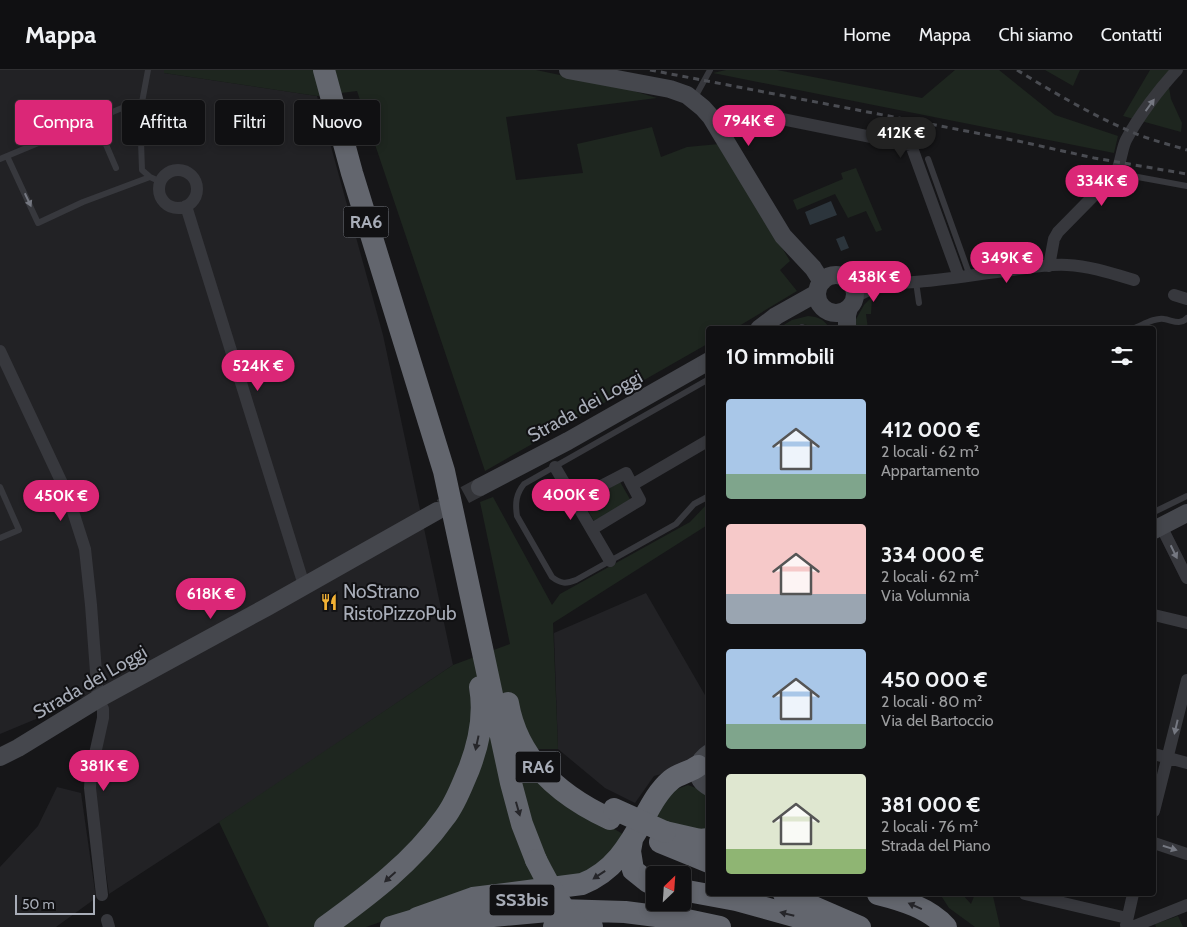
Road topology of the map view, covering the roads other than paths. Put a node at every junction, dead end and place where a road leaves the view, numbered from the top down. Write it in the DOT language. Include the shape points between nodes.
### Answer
graph roads {
  1 [pos="148,70"];
  2 [pos="324,70"];
  3 [pos="337,70"];
  4 [pos="568,70"];
  5 [pos="710,70"];
  6 [pos="1177,70"];
  7 [pos="142,100"];
  8 [pos="693,100"];
  9 [pos="777,118"];
  10 [pos="32,145"];
  11 [pos="106,145"];
  12 [pos="141,145"];
  13 [pos="3,157"];
  14 [pos="928,159"];
  15 [pos="116,168"];
  16 [pos="1116,173"];
  17 [pos="155,179"];
  18 [pos="1187,186"];
  19 [pos="186,206"];
  20 [pos="1049,266"];
  21 [pos="965,277"];
  22 [pos="1134,280"];
  23 [pos="916,282"];
  24 [pos="881,284"];
  25 [pos="835,294"];
  26 [pos="1174,295"];
  27 [pos="1187,299"];
  28 [pos="919,303"];
  29 [pos="1187,318"];
  30 [pos="763,326"];
  31 [pos="839,326"];
  32 [pos="847,326"];
  33 [pos="1140,326"];
  34 [pos="0,351"];
  35 [pos="706,363"];
  36 [pos="418,371"];
  37 [pos="706,381"];
  38 [pos="706,442"];
  39 [pos="572,448"];
  40 [pos="555,467"];
  41 [pos="632,485"];
  42 [pos="0,487"];
  43 [pos="480,487"];
  44 [pos="1187,496"];
  45 [pos="706,498"];
  46 [pos="574,500"];
  47 [pos="437,511"];
  48 [pos="1163,520"];
  49 [pos="592,529"];
  50 [pos="0,538"];
  51 [pos="610,561"];
  52 [pos="1187,578"];
  53 [pos="304,586"];
  54 [pos="1156,615"];
  55 [pos="1187,623"];
  56 [pos="1187,680"];
  57 [pos="493,691"];
  58 [pos="98,699"];
  59 [pos="1156,755"];
  60 [pos="0,757"];
  61 [pos="1168,758"];
  62 [pos="1187,762"];
  63 [pos="704,772"];
  64 [pos="1156,803"];
  65 [pos="663,837"];
  66 [pos="706,839"];
  67 [pos="632,840"];
  68 [pos="1156,844"];
  69 [pos="706,850"];
  70 [pos="1187,854"];
  71 [pos="706,860"];
  72 [pos="646,880"];
  73 [pos="691,892"];
  74 [pos="706,894"];
  75 [pos="102,895"];
  76 [pos="714,896"];
  77 [pos="789,896"];
  78 [pos="887,896"];
  79 [pos="1032,896"];
  80 [pos="1133,896"];
  81 [pos="646,901"];
  82 [pos="1187,905"];
  83 [pos="691,906"];
  84 [pos="417,918"];
  85 [pos="1133,925"];
  86 [pos="325,927"];
  87 [pos="391,927"];
  88 [pos="441,927"];
  89 [pos="554,927"];
  90 [pos="578,927"];
  91 [pos="592,927"];
  92 [pos="720,927"];
  93 [pos="777,927"];
  94 [pos="834,927"];
  95 [pos="860,927"];
  96 [pos="946,927"];
  1 -- 7 [label="lane"];
  2 -- 36 [label="highway, RA6" via="352,172"];
  3 -- 36 [label="highway, RA6"];
  4 -- 8 [label="street" via="670,89"];
  5 -- 8 [label="lane"];
  16 -- 6 [label="street, one-way" via="1125,141"];
  8 -- 25 [label="street" via="711,117 725,138 783,236"];
  9 -- 21 [label="street" via="911,145"];
  10 -- 13 [label="lane"];
  11 -- 15 [label="lane"];
  12 -- 17 [label="lane" via="142,170"];
  13 -- 17 [label="lane, one-way" via="38,222 83,202"];
  14 -- 21 [label="lane"];
  16 -- 18 [label="lane"];
  16 -- 20 [label="street" via="1058,232"];
  17 -- 19 [label="street" via="163,200 174,208"];
  17 -- 19 [label="street" via="178,170 194,177 197,194"];
  19 -- 53 [label="street"];
  20 -- 21 [label="street"];
  20 -- 22 [label="street" via="1091,267"];
  21 -- 23 [label="street"];
  23 -- 24 [label="street"];
  23 -- 28 [label="lane"];
  24 -- 25 [label="street"];
  24 -- 25 [label="street"];
  25 -- 30 [label="street" via="776,316"];
  25 -- 31 [label="street"];
  25 -- 32 [label="street" via="847,315"];
  26 -- 27 [label="street"];
  29 -- 33 [label="lane" via="1180,322 1162,318"];
  34 -- 58 [label="street" via="68,496 85,549"];
  35 -- 39 [label="street, Strada dei Loggi"];
  36 -- 57 [label="highway, RA6" via="464,532"];
  37 -- 39 [label="lane"];
  38 -- 41 [label="street"];
  39 -- 40 [label="lane"];
  39 -- 43 [label="street, Strada dei Loggi"];
  40 -- 46 [label="street"];
  40 -- 51 [label="lane" via="524,484 516,498 517,516 552,577 566,584"];
  41 -- 46 [label="street" via="626,473"];
  41 -- 49 [label="street" via="640,500"];
  42 -- 50 [label="lane" via="19,530"];
  44 -- 48 [label="lane"];
  45 -- 51 [label="lane" via="694,504 676,524"];
  46 -- 49 [label="street"];
  47 -- 53 [label="street, Strada dei Loggi"];
  48 -- 52 [label="street, one-way"];
  49 -- 51 [label="street"];
  53 -- 58 [label="street, Strada dei Loggi"];
  54 -- 55 [label="street"];
  56 -- 61 [label="street, one-way"];
  57 -- 65 [label="highway, RA6, bridge" via="554,772 612,814"];
  57 -- 86 [label="highway, one-way" via="481,722 474,754 446,816 411,858"];
  57 -- 90 [label="highway, one-way, bridge" via="522,824 553,893"];
  58 -- 60 [label="street, Strada dei Loggi"];
  58 -- 75 [label="street" via="103,718 90,788"];
  59 -- 61 [label="street"];
  61 -- 62 [label="street"];
  61 -- 64 [label="street"];
  63 -- 67 [label="highway" via="671,780 652,802"];
  65 -- 66 [label="highway"];
  65 -- 69 [label="highway, RA6"];
  65 -- 71 [label="highway, RA6"];
  67 -- 72 [label="highway" via="633,870"];
  67 -- 84 [label="highway, one-way" via="605,871 582,884 473,898"];
  68 -- 70 [label="street, one-way"];
  74 -- 73 [label="highway, one-way"];
  94 -- 76 [label="highway, one-way"];
  77 -- 95 [label="highway"];
  96 -- 78 [label="highway, one-way" via="919,907"];
  79 -- 85 [label="street"];
  80 -- 85 [label="street"];
  81 -- 84 [label="highway, SS3bis" via="555,897 491,903"];
  82 -- 85 [label="street"];
  83 -- 93 [label="highway"];
  84 -- 87 [label="highway, SS3bis"];
  88 -- 92 [label="highway, SS3bis" via="493,916 558,910 625,912"];
  89 -- 91 [label="highway"];
}
